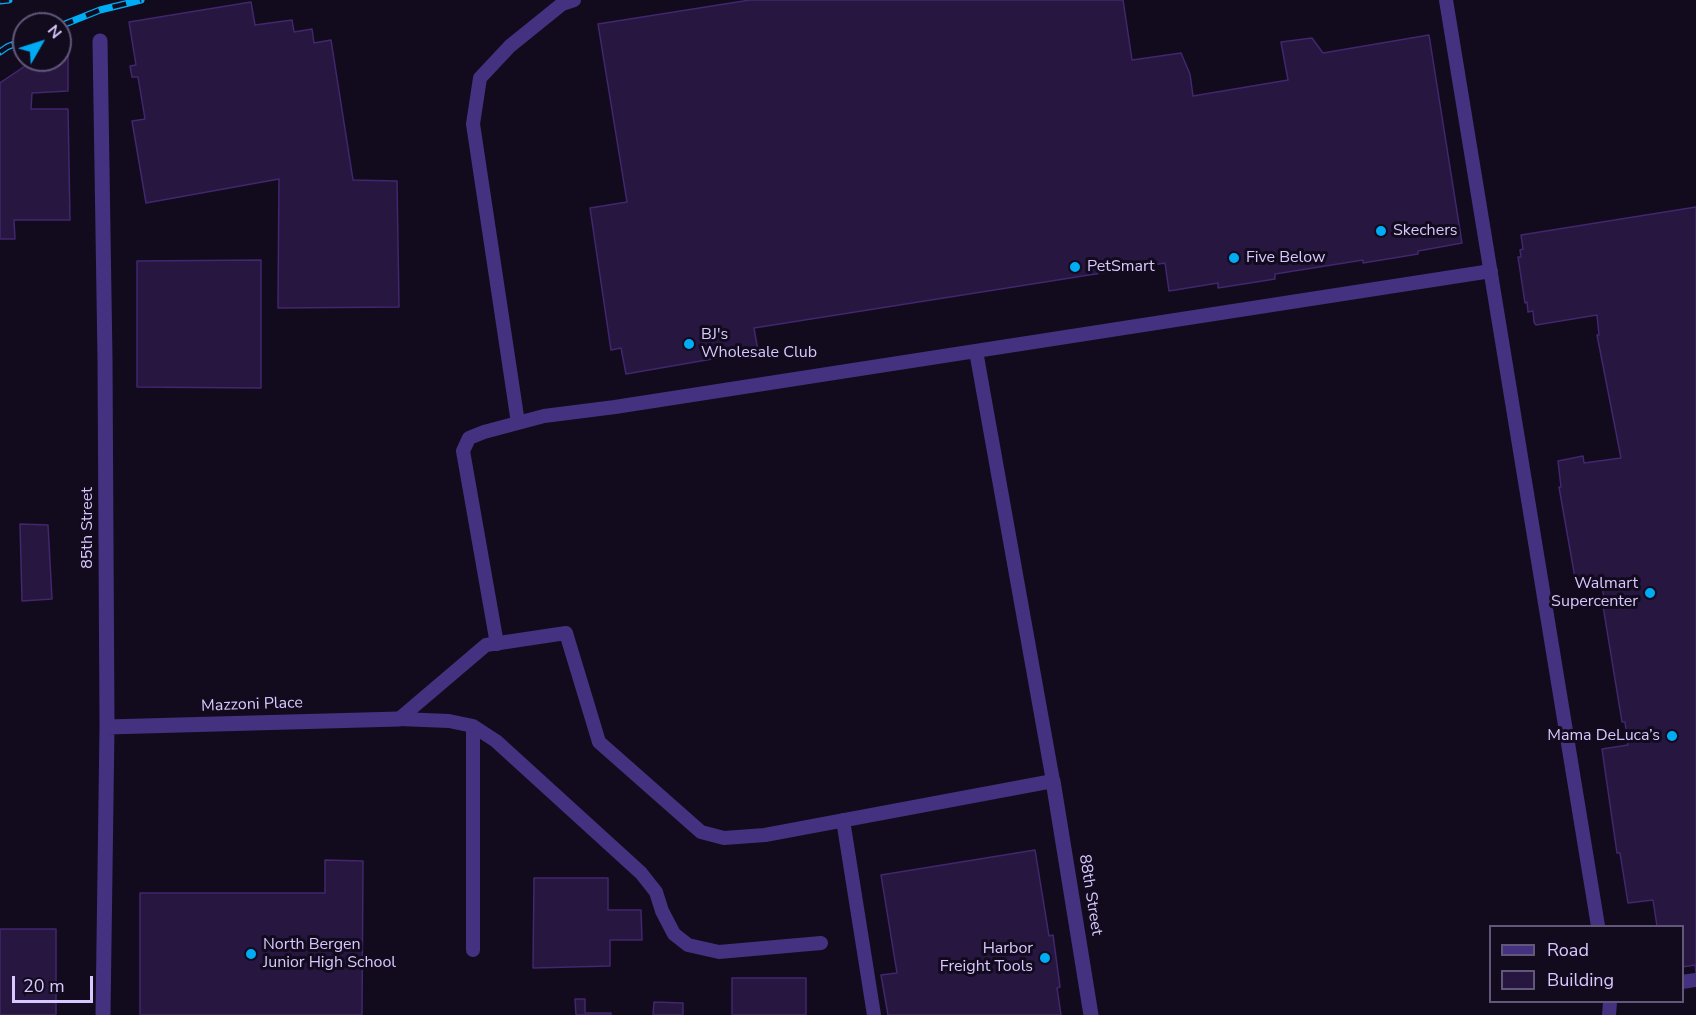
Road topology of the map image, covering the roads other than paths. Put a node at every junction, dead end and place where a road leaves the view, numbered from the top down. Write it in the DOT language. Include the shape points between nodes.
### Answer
graph roads {
  1 [pos="574,0"];
  2 [pos="1446,0"];
  3 [pos="100,41"];
  4 [pos="1491,271"];
  5 [pos="976,351"];
  6 [pos="518,423"];
  7 [pos="496,644"];
  8 [pos="399,719"];
  9 [pos="473,726"];
  10 [pos="107,727"];
  11 [pos="1053,781"];
  12 [pos="843,820"];
  13 [pos="1598,925"];
  14 [pos="821,943"];
  15 [pos="473,950"];
  16 [pos="103,1015"];
  17 [pos="874,1015"];
  18 [pos="1091,1015"];
  1 -- 6 [label="lane" via="562,4 510,46 480,78 472,124"];
  2 -- 4 [label="lane"];
  3 -- 10 [label="street, 85th Street"];
  4 -- 5 [label="lane"];
  4 -- 13 [label="lane"];
  5 -- 6 [label="lane"];
  5 -- 11 [label="lane"];
  6 -- 7 [label="lane" via="469,438 463,452"];
  7 -- 8 [label="lane" via="486,645"];
  7 -- 12 [label="lane" via="566,633 599,742 701,832 724,838 765,835"];
  8 -- 9 [label="lane"];
  8 -- 10 [label="street, Mazzoni Place"];
  9 -- 14 [label="lane" via="534,774 641,873 656,892 674,934 688,945 719,952"];
  9 -- 15 [label="lane"];
  10 -- 16 [label="street, 85th Street"];
  11 -- 12 [label="lane"];
  11 -- 18 [label="street, 88th Street"];
  12 -- 17 [label="lane"];
}
